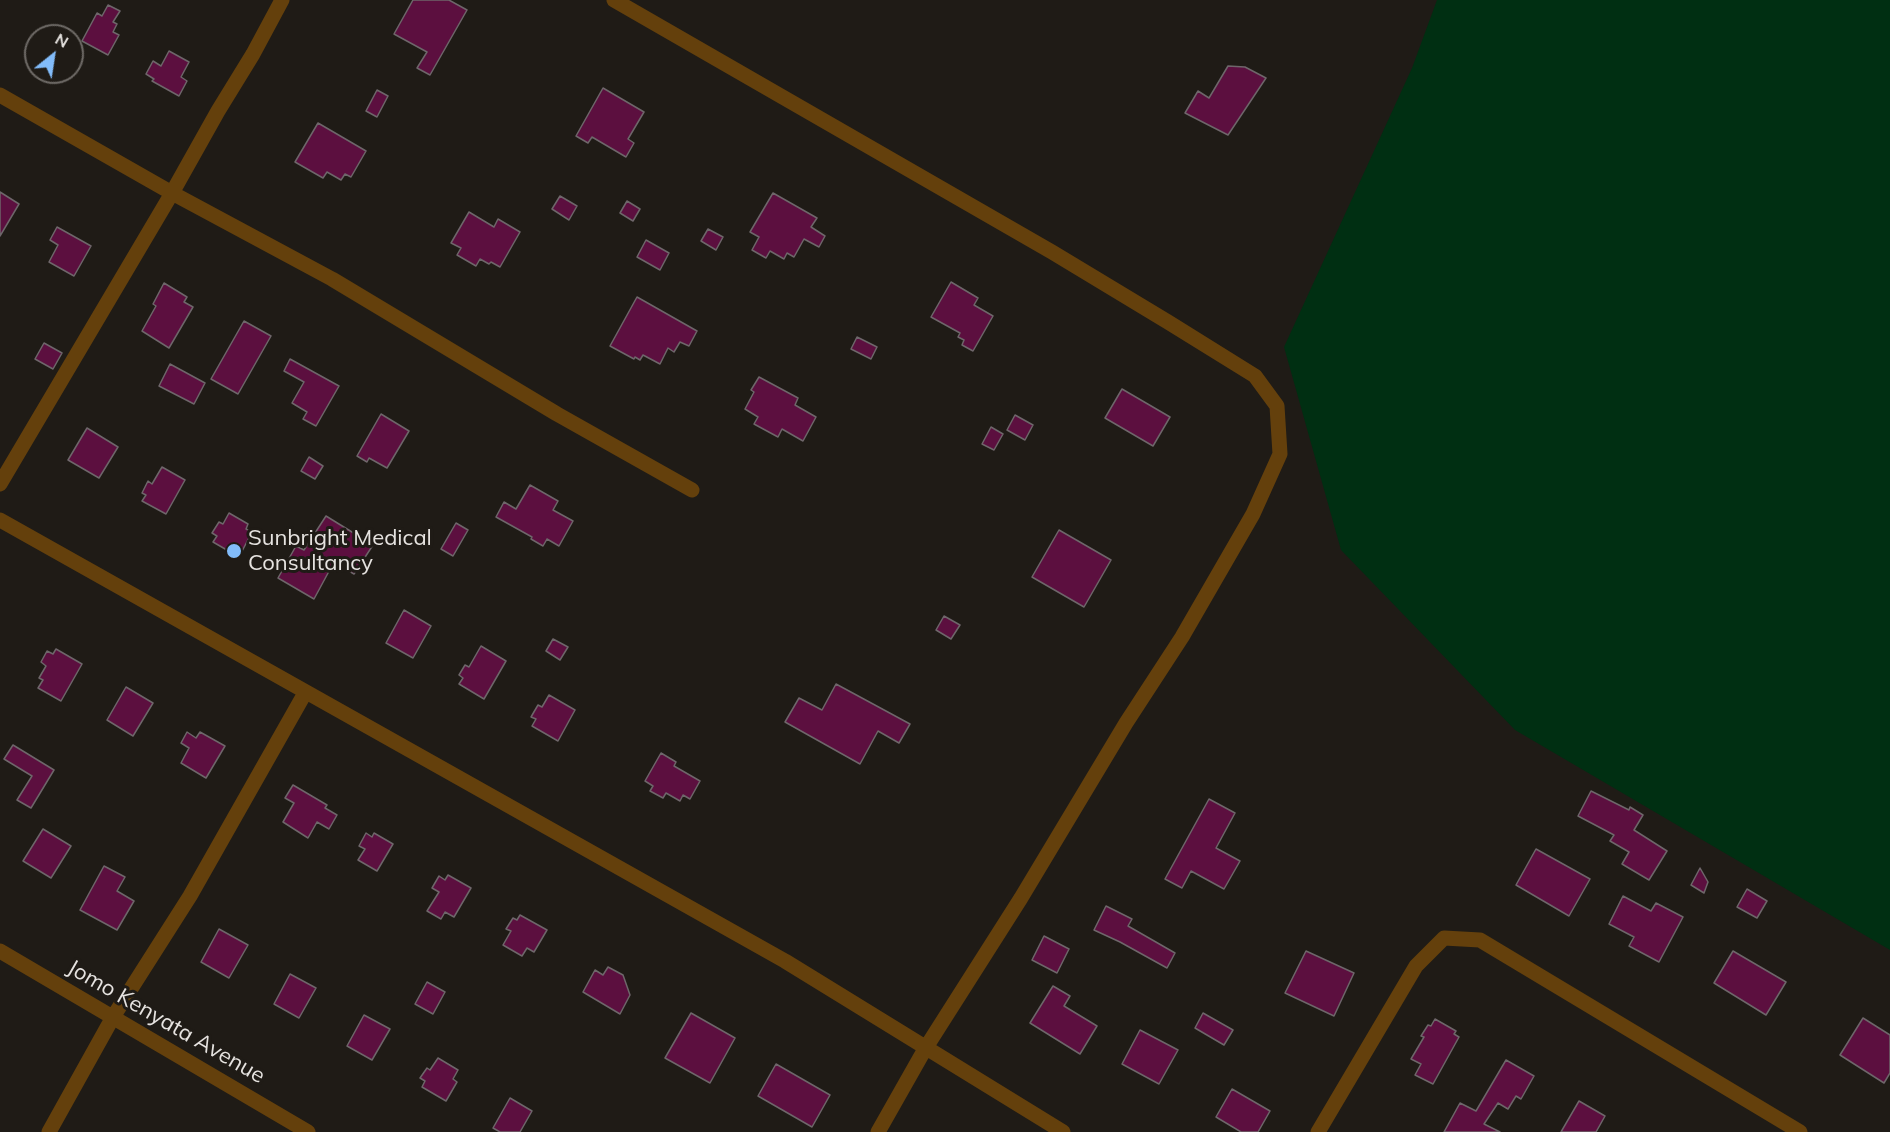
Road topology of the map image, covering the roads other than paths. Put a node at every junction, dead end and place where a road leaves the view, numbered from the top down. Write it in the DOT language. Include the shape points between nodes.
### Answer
graph roads {
  1 [pos="282,0"];
  2 [pos="614,0"];
  3 [pos="0,94"];
  4 [pos="172,193"];
  5 [pos="0,484"];
  6 [pos="692,490"];
  7 [pos="0,520"];
  8 [pos="305,693"];
  9 [pos="0,951"];
  10 [pos="113,1017"];
  11 [pos="926,1049"];
  12 [pos="49,1132"];
  13 [pos="308,1132"];
  14 [pos="878,1132"];
  15 [pos="1063,1132"];
  16 [pos="1318,1132"];
  17 [pos="1800,1132"];
  1 -- 4 [label="street"];
  2 -- 11 [label="street" via="1168,322 1255,376 1276,406 1280,454 1253,514 1182,637"];
  3 -- 4 [label="street"];
  4 -- 5 [label="street"];
  4 -- 6 [label="street" via="332,279"];
  7 -- 8 [label="street"];
  8 -- 10 [label="street" via="190,896"];
  8 -- 11 [label="street" via="785,962"];
  9 -- 10 [label="street, Jomo Kenyata Avenue"];
  10 -- 12 [label="street"];
  10 -- 13 [label="street, Jomo Kenyata Avenue"];
  11 -- 14 [label="street"];
  11 -- 15 [label="street"];
  16 -- 17 [label="street" via="1416,966 1444,938 1480,940"];
}
